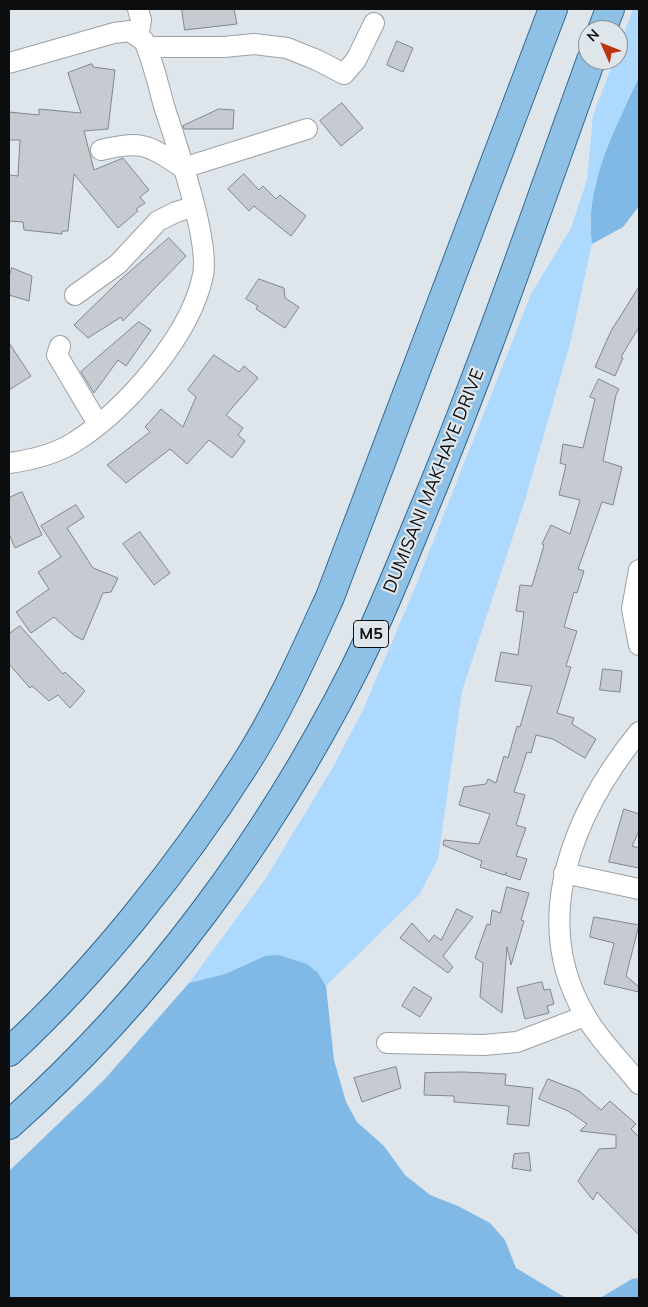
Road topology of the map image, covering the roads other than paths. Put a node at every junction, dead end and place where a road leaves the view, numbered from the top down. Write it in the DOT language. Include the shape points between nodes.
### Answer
graph roads {
  1 [pos="138,9"];
  2 [pos="552,9"];
  3 [pos="374,23"];
  4 [pos="142,42"];
  5 [pos="9,63"];
  6 [pos="587,70"];
  7 [pos="307,128"];
  8 [pos="101,150"];
  9 [pos="183,168"];
  10 [pos="193,207"];
  11 [pos="75,295"];
  12 [pos="60,346"];
  13 [pos="98,424"];
  14 [pos="9,462"];
  15 [pos="639,570"];
  16 [pos="639,645"];
  17 [pos="639,732"];
  18 [pos="564,873"];
  19 [pos="639,889"];
  20 [pos="585,1016"];
  21 [pos="387,1043"];
  22 [pos="9,1052"];
  23 [pos="639,1084"];
  24 [pos="9,1125"];
  1 -- 4 [label="street"];
  2 -- 22 [label="main road" via="330,597 295,673 244,765 158,886 79,980"];
  3 -- 4 [label="street" via="356,60 344,74 287,48 254,44 224,46"];
  4 -- 5 [label="street" via="130,31 114,33"];
  4 -- 9 [label="street"];
  6 -- 24 [label="main road, DUMISANI MAKHAYE DRIVE / M5" via="435,484 381,613 309,754 253,844 188,933 90,1046"];
  7 -- 9 [label="street"];
  8 -- 9 [label="street" via="140,144 152,147"];
  9 -- 10 [label="street"];
  10 -- 11 [label="street" via="158,220 118,264"];
  10 -- 13 [label="street" via="202,245 203,274 192,306 162,358 129,396"];
  12 -- 13 [label="street" via="57,355"];
  13 -- 14 [label="street" via="59,450 35,459"];
  15 -- 16 [label="street" via="632,609"];
  17 -- 18 [label="street" via="599,788 582,821"];
  18 -- 19 [label="street"];
  18 -- 20 [label="street" via="557,924 561,955"];
  20 -- 21 [label="street" via="517,1042 484,1045"];
  20 -- 23 [label="street"];
}
